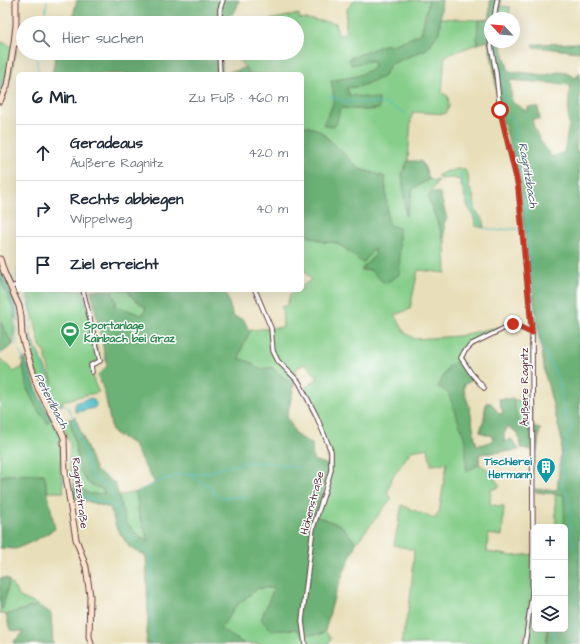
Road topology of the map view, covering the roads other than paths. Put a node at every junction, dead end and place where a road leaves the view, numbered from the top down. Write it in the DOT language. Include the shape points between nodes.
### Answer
graph roads {
  1 [pos="16,0"];
  2 [pos="223,0"];
  3 [pos="497,0"];
  4 [pos="495,12"];
  5 [pos="220,16"];
  6 [pos="14,43"];
  7 [pos="491,48"];
  8 [pos="219,60"];
  9 [pos="220,72"];
  10 [pos="0,101"];
  11 [pos="0,259"];
  12 [pos="16,286"];
  13 [pos="10,287"];
  14 [pos="83,292"];
  15 [pos="256,292"];
  16 [pos="532,333"];
  17 [pos="92,372"];
  18 [pos="484,388"];
  19 [pos="91,644"];
  20 [pos="305,644"];
  21 [pos="525,644"];
  1 -- 6 [label="main road"];
  2 -- 5 [label="street"];
  3 -- 4 [label="street"];
  6 -- 10 [label="main road" via="7,86"];
  7 -- 16 [label="street, Äußere Ragnitz" via="500,110 518,185"];
  8 -- 9 [label="street"];
  11 -- 13 [label="main road, Ragnitzstraße"];
  12 -- 13 [label="street"];
  13 -- 19 [label="main road, Ragnitzstraße" via="19,306 24,347 38,388 64,438 70,509 76,539 86,567 90,596"];
  14 -- 17 [label="street" via="100,361 91,365"];
  15 -- 20 [label="street, Höhenstraße" via="271,328 273,351 278,361 299,382 331,451 331,470 313,528 302,620"];
  16 -- 18 [label="street" via="513,324 472,344 464,352 461,358"];
  16 -- 21 [label="street, Äußere Ragnitz" via="532,594"];
}
